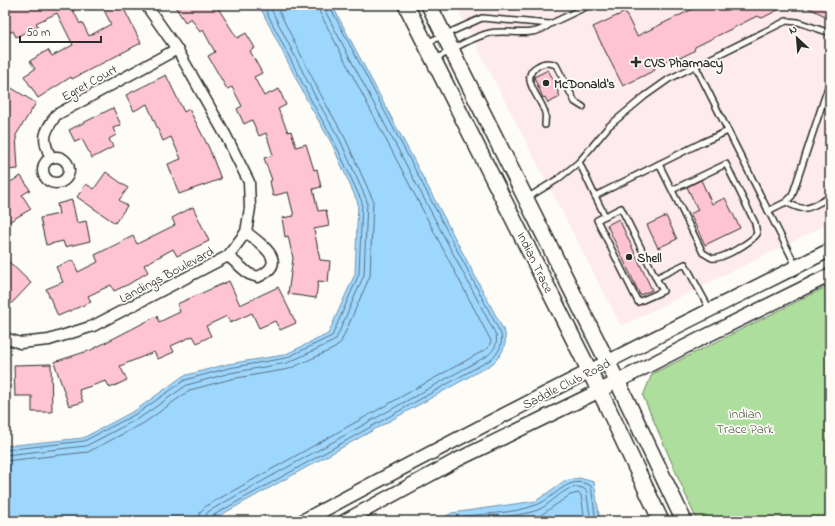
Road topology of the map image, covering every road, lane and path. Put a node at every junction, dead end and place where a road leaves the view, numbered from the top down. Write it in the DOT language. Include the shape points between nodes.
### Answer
graph roads {
  1 [pos="146,5"];
  2 [pos="406,5"];
  3 [pos="429,5"];
  4 [pos="590,5"];
  5 [pos="550,24"];
  6 [pos="830,33"];
  7 [pos="444,35"];
  8 [pos="425,43"];
  9 [pos="178,49"];
  10 [pos="452,50"];
  11 [pos="434,60"];
  12 [pos="695,65"];
  13 [pos="830,81"];
  14 [pos="583,107"];
  15 [pos="545,125"];
  16 [pos="728,131"];
  17 [pos="51,158"];
  18 [pos="579,162"];
  19 [pos="659,164"];
  20 [pos="672,190"];
  21 [pos="595,196"];
  22 [pos="830,197"];
  23 [pos="526,199"];
  24 [pos="786,202"];
  25 [pos="768,211"];
  26 [pos="605,216"];
  27 [pos="246,232"];
  28 [pos="830,250"];
  29 [pos="228,256"];
  30 [pos="796,267"];
  31 [pos="830,275"];
  32 [pos="656,278"];
  33 [pos="710,310"];
  34 [pos="5,338"];
  35 [pos="608,362"];
  36 [pos="589,371"];
  37 [pos="618,382"];
  38 [pos="600,391"];
  39 [pos="304,521"];
  40 [pos="344,521"];
  41 [pos="661,521"];
  42 [pos="684,521"];
  1 -- 9 [label="street, Landings Boulevard"];
  2 -- 8 [label="main road, Indian Trace"];
  3 -- 7 [label="main road, Indian Trace"];
  4 -- 5 [label="lane"];
  5 -- 7 [label="lane" via="482,18"];
  5 -- 10 [label="lane" via="536,31 516,34 492,33 474,38"];
  6 -- 12 [label="lane" via="798,22 786,21"];
  7 -- 8 [label="lane"];
  7 -- 10 [label="main road, Indian Trace"];
  8 -- 11 [label="main road, Indian Trace"];
  9 -- 17 [label="street, Egret Court" via="56,115 45,131 45,146"];
  9 -- 27 [label="street, Landings Boulevard" via="249,182 250,208"];
  10 -- 11 [label="lane"];
  10 -- 23 [label="main road, Indian Trace"];
  11 -- 36 [label="main road, Indian Trace"];
  12 -- 16 [label="lane"];
  12 -- 18 [label="lane" via="669,79 621,116"];
  13 -- 24 [label="lane" via="792,196"];
  14 -- 15 [label="lane" via="575,102 556,65 550,63 538,66 530,73 529,79 546,114"];
  16 -- 19 [label="lane"];
  16 -- 25 [label="lane"];
  18 -- 21 [label="lane"];
  18 -- 23 [label="lane"];
  19 -- 20 [label="lane"];
  19 -- 21 [label="lane"];
  20 -- 20 [label="lane" via="726,164 755,222 757,234 752,240 712,258 703,253"];
  21 -- 26 [label="lane"];
  22 -- 24 [label="lane" via="807,209 798,209"];
  23 -- 35 [label="main road, Indian Trace"];
  24 -- 25 [label="lane"];
  25 -- 30 [label="lane"];
  26 -- 32 [label="lane" via="621,208"];
  26 -- 32 [label="lane" via="597,220 638,302 663,291"];
  27 -- 29 [label="street, Landings Boulevard"];
  27 -- 29 [label="street" via="268,250 273,258 272,267 258,277 249,274"];
  28 -- 30 [label="street, Saddle Club Road"];
  29 -- 34 [label="street, Landings Boulevard" via="93,326 49,340 20,343"];
  30 -- 33 [label="street, Saddle Club Road"];
  31 -- 37 [label="street, Saddle Club Road"];
  32 -- 33 [label="lane" via="685,264"];
  33 -- 35 [label="street, Saddle Club Road"];
  35 -- 36 [label="street, Saddle Club Road"];
  35 -- 37 [label="main road, Indian Trace"];
  36 -- 38 [label="main road, Indian Trace"];
  36 -- 39 [label="street, Saddle Club Road" via="408,464"];
  37 -- 38 [label="street, Saddle Club Road"];
  37 -- 42 [label="main road, Indian Trace"];
  38 -- 40 [label="street, Saddle Club Road" via="457,460"];
  38 -- 41 [label="main road, Indian Trace"];
}
